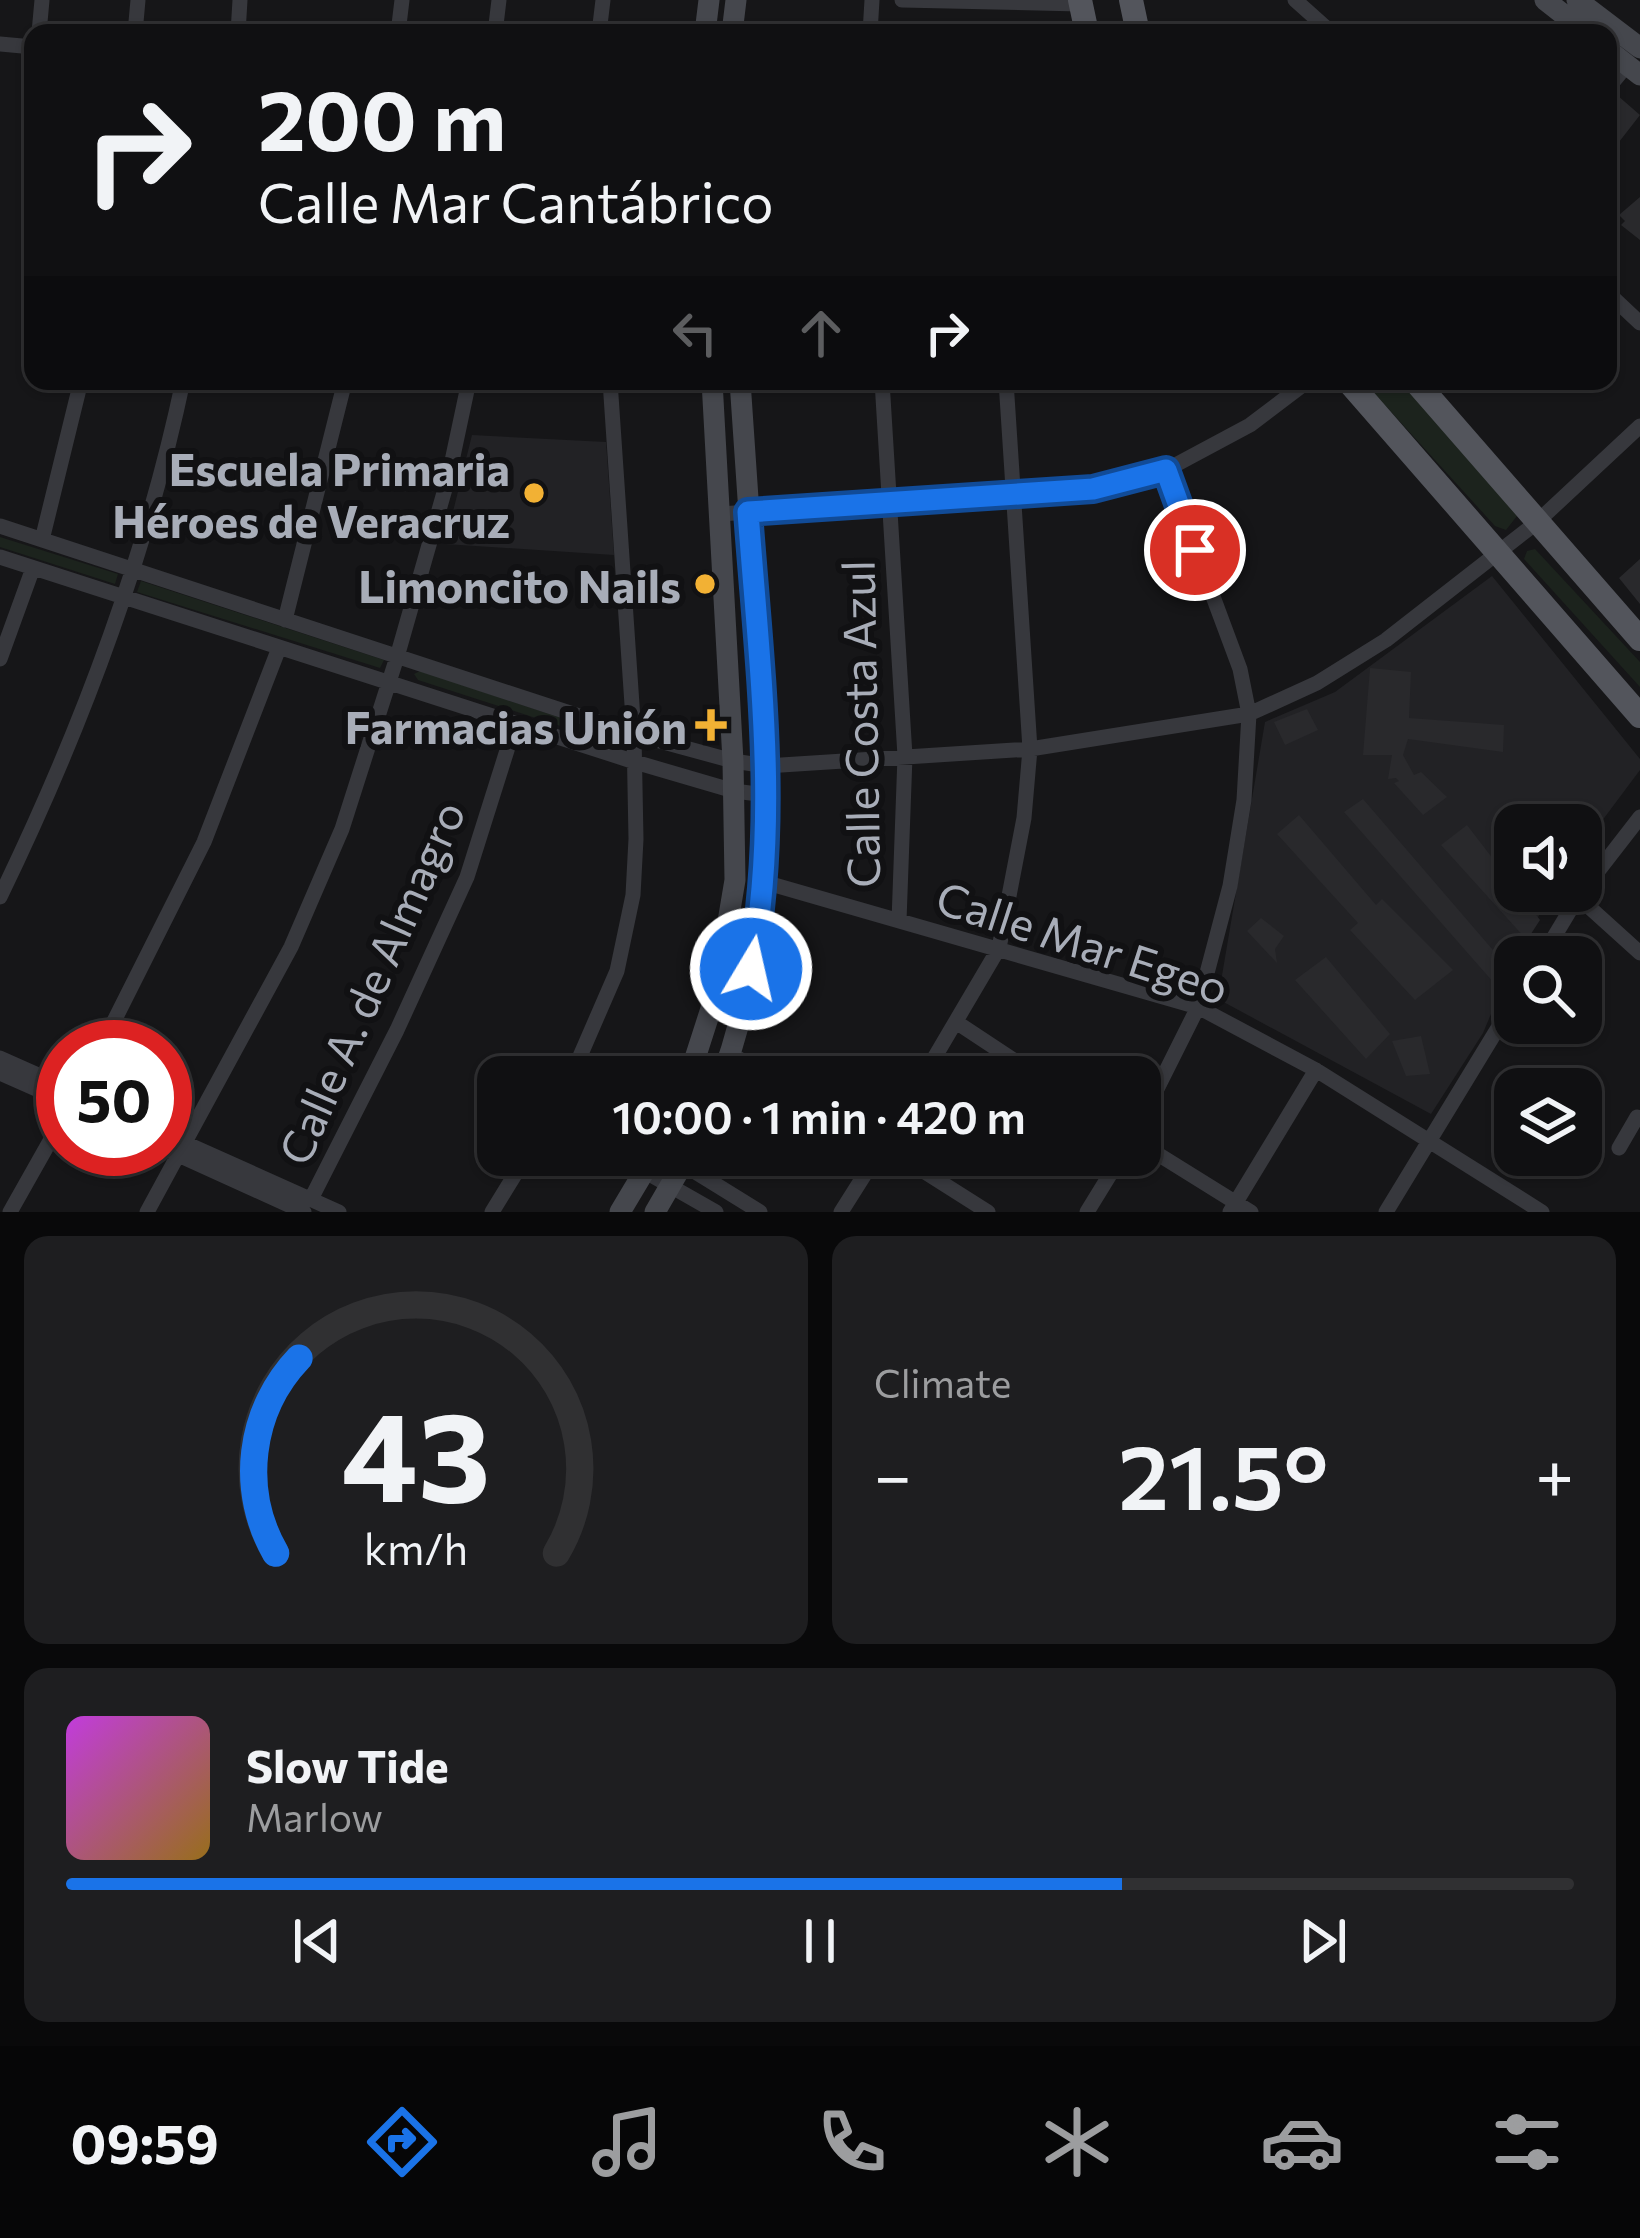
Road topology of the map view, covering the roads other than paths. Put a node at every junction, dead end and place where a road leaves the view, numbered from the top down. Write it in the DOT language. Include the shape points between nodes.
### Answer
graph roads {
  1 [pos="902,0"];
  2 [pos="1295,0"];
  3 [pos="1545,0"];
  4 [pos="1577,0"];
  5 [pos="1080,2"];
  6 [pos="1322,24"];
  7 [pos="1576,24"];
  8 [pos="1599,24"];
  9 [pos="1617,301"];
  10 [pos="1640,323"];
  11 [pos="79,390"];
  12 [pos="181,390"];
  13 [pos="343,390"];
  14 [pos="467,390"];
  15 [pos="611,390"];
  16 [pos="713,390"];
  17 [pos="741,390"];
  18 [pos="882,390"];
  19 [pos="1006,390"];
  20 [pos="1296,390"];
  21 [pos="1356,390"];
  22 [pos="1423,390"];
  23 [pos="715,425"];
  24 [pos="1640,426"];
  25 [pos="1166,470"];
  26 [pos="1012,494"];
  27 [pos="888,501"];
  28 [pos="748,512"];
  29 [pos="720,514"];
  30 [pos="1536,523"];
  31 [pos="0,526"];
  32 [pos="42,539"];
  33 [pos="1498,554"];
  34 [pos="0,557"];
  35 [pos="33,568"];
  36 [pos="135,571"];
  37 [pos="126,598"];
  38 [pos="285,620"];
  39 [pos="1640,639"];
  40 [pos="279,648"];
  41 [pos="398,657"];
  42 [pos="0,659"];
  43 [pos="390,682"];
  44 [pos="1249,714"];
  45 [pos="1640,716"];
  46 [pos="515,724"];
  47 [pos="634,734"];
  48 [pos="1030,749"];
  49 [pos="905,756"];
  50 [pos="733,761"];
  51 [pos="635,762"];
  52 [pos="766,766"];
  53 [pos="734,791"];
  54 [pos="766,795"];
  55 [pos="1640,817"];
  56 [pos="1602,866"];
  57 [pos="764,882"];
  58 [pos="0,897"];
  59 [pos="1595,912"];
  60 [pos="899,921"];
  61 [pos="999,948"];
  62 [pos="1640,953"];
  63 [pos="1198,1007"];
  64 [pos="115,1020"];
  65 [pos="956,1022"];
  66 [pos="1494,1034"];
  67 [pos="730,1054"];
  68 [pos="580,1056"];
  69 [pos="696,1056"];
  70 [pos="733,1056"];
  71 [pos="936,1056"];
  72 [pos="1007,1056"];
  73 [pos="0,1058"];
  74 [pos="1316,1070"];
  75 [pos="0,1073"];
  76 [pos="36,1074"];
  77 [pos="1161,1081"];
  78 [pos="36,1089"];
  79 [pos="192,1120"];
  80 [pos="1636,1128"];
  81 [pos="1428,1139"];
  82 [pos="1619,1148"];
  83 [pos="192,1156"];
  84 [pos="1161,1157"];
  85 [pos="36,1166"];
  86 [pos="163,1176"];
  87 [pos="513,1176"];
  88 [pos="641,1176"];
  89 [pos="661,1176"];
  90 [pos="674,1176"];
  91 [pos="707,1176"];
  92 [pos="864,1176"];
  93 [pos="931,1176"];
  94 [pos="1109,1176"];
  95 [pos="671,1186"];
  96 [pos="308,1206"];
  97 [pos="1239,1209"];
  98 [pos="10,1212"];
  99 [pos="146,1212"];
  100 [pos="339,1212"];
  101 [pos="492,1212"];
  102 [pos="620,1212"];
  103 [pos="655,1212"];
  104 [pos="716,1212"];
  105 [pos="760,1212"];
  106 [pos="841,1212"];
  107 [pos="988,1212"];
  108 [pos="1087,1212"];
  109 [pos="1386,1212"];
  110 [pos="1542,1212"];
  1 -- 5 [label="street"];
  2 -- 6 [label="street"];
  3 -- 7 [label="main road"];
  4 -- 8 [label="main road"];
  9 -- 10 [label="street"];
  11 -- 32 [label="street"];
  12 -- 36 [label="street"];
  13 -- 38 [label="street"];
  14 -- 41 [label="street"];
  15 -- 47 [label="street"];
  16 -- 23 [label="main road"];
  17 -- 28 [label="main road"];
  18 -- 27 [label="street, Calle Costa Azul"];
  19 -- 26 [label="street"];
  20 -- 25 [label="street"];
  21 -- 33 [label="main road"];
  22 -- 30 [label="main road"];
  23 -- 28 [label="street" via="723,433 726,495"];
  23 -- 29 [label="main road"];
  24 -- 30 [label="street"];
  25 -- 26 [label="street" via="1093,489"];
  25 -- 44 [label="street"];
  26 -- 27 [label="street"];
  26 -- 48 [label="street"];
  27 -- 28 [label="street"];
  27 -- 49 [label="street, Calle Costa Azul"];
  28 -- 29 [label="street"];
  28 -- 52 [label="main road"];
  29 -- 50 [label="main road"];
  30 -- 33 [label="street"];
  30 -- 39 [label="main road"];
  31 -- 32 [label="street"];
  32 -- 36 [label="street"];
  33 -- 44 [label="street" via="1386,640"];
  33 -- 45 [label="main road"];
  34 -- 35 [label="street"];
  35 -- 37 [label="street"];
  35 -- 42 [label="street"];
  36 -- 37 [label="street"];
  36 -- 38 [label="street"];
  37 -- 40 [label="street"];
  37 -- 58 [label="street" via="69,750"];
  38 -- 41 [label="street"];
  40 -- 43 [label="street"];
  40 -- 64 [label="street" via="204,842"];
  41 -- 43 [label="street"];
  41 -- 47 [label="street"];
  43 -- 46 [label="street"];
  43 -- 79 [label="street" via="300,927"];
  44 -- 48 [label="street"];
  44 -- 63 [label="street" via="1230,886"];
  46 -- 51 [label="street"];
  46 -- 96 [label="street, Calle A. de Almagro" via="467,877"];
  47 -- 50 [label="street"];
  47 -- 51 [label="street"];
  48 -- 49 [label="street"];
  48 -- 61 [label="street"];
  49 -- 52 [label="street"];
  49 -- 60 [label="street, Calle Costa Azul"];
  50 -- 52 [label="street"];
  50 -- 53 [label="main road"];
  51 -- 53 [label="street"];
  51 -- 68 [label="street" via="633,895 617,971"];
  52 -- 54 [label="main road"];
  53 -- 54 [label="street"];
  53 -- 69 [label="main road" via="728,938"];
  54 -- 57 [label="main road"];
  55 -- 56 [label="street"];
  57 -- 60 [label="street, Calle Mar Egeo"];
  57 -- 67 [label="main road"];
  59 -- 62 [label="street"];
  60 -- 61 [label="street, Calle Mar Egeo"];
  61 -- 63 [label="street, Calle Mar Egeo"];
  61 -- 65 [label="street"];
  63 -- 74 [label="street, Calle Mar Egeo"];
  63 -- 77 [label="street"];
  65 -- 71 [label="street"];
  65 -- 72 [label="street"];
  66 -- 81 [label="street"];
  67 -- 70 [label="street"];
  73 -- 76 [label="street"];
  74 -- 81 [label="street, Calle Mar Egeo"];
  74 -- 97 [label="street"];
  75 -- 78 [label="street"];
  80 -- 82 [label="street"];
  81 -- 109 [label="street"];
  81 -- 110 [label="street, Calle Mar Egeo"];
  83 -- 96 [label="street"];
  84 -- 97 [label="street"];
  85 -- 98 [label="street"];
  86 -- 99 [label="street"];
  87 -- 101 [label="street"];
  88 -- 102 [label="main road"];
  89 -- 95 [label="street"];
  90 -- 95 [label="main road"];
  91 -- 105 [label="street"];
  92 -- 106 [label="street"];
  93 -- 107 [label="street"];
  94 -- 108 [label="street"];
  95 -- 103 [label="main road"];
  95 -- 104 [label="street"];
  96 -- 100 [label="street"];
}
